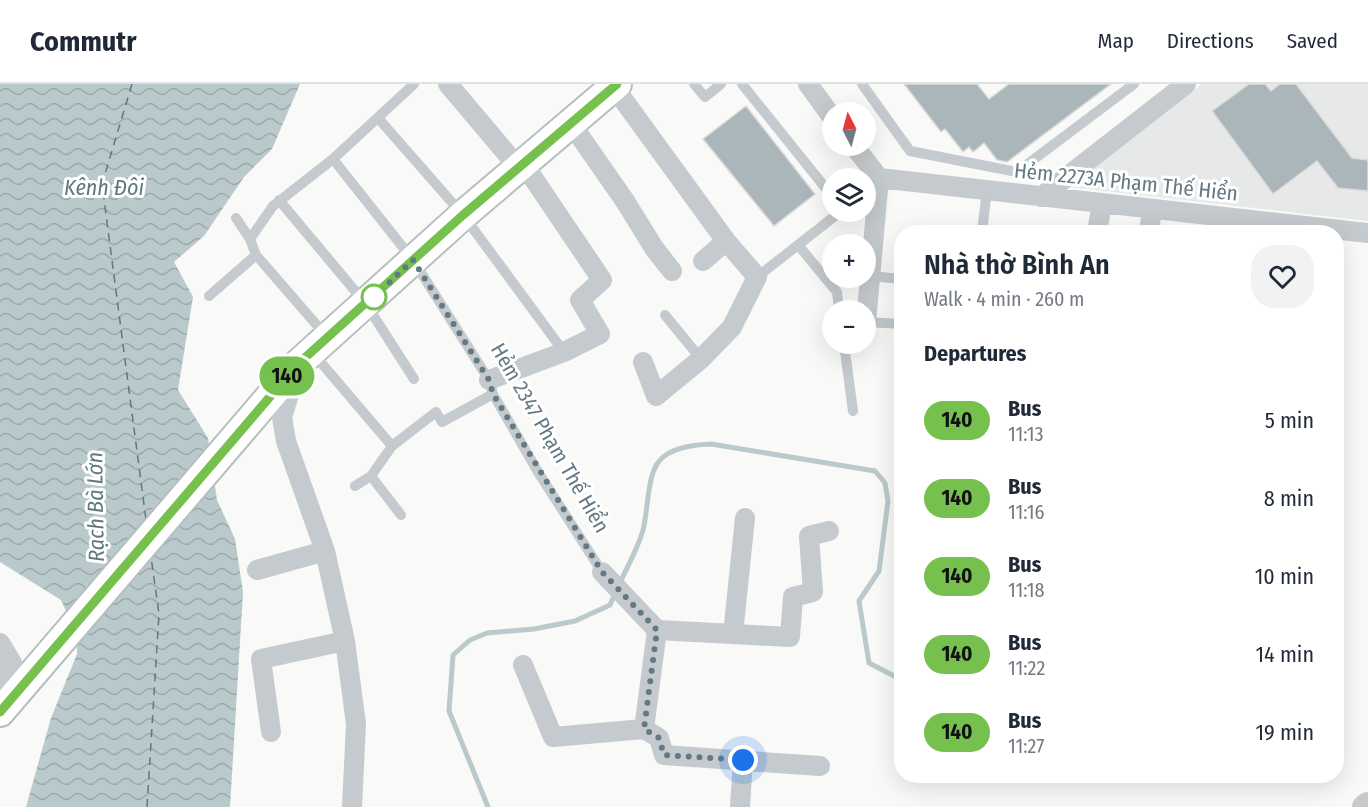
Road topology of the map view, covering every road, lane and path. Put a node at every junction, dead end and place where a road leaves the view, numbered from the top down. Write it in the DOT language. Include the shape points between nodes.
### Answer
graph roads {
  1 [pos="414,84"];
  2 [pos="448,84"];
  3 [pos="694,84"];
  4 [pos="722,84"];
  5 [pos="742,84"];
  6 [pos="808,84"];
  7 [pos="862,84"];
  8 [pos="1134,84"];
  9 [pos="1186,84"];
  10 [pos="615,86"];
  11 [pos="822,103"];
  12 [pos="378,118"];
  13 [pos="570,122"];
  14 [pos="862,156"];
  15 [pos="333,159"];
  16 [pos="521,165"];
  17 [pos="879,178"];
  18 [pos="822,184"];
  19 [pos="987,190"];
  20 [pos="1041,196"];
  21 [pos="279,200"];
  22 [pos="1102,203"];
  23 [pos="1152,209"];
  24 [pos="463,215"];
  25 [pos="236,218"];
  26 [pos="827,222"];
  27 [pos="983,225"];
  28 [pos="1098,225"];
  29 [pos="1150,225"];
  30 [pos="1254,225"];
  31 [pos="1344,231"];
  32 [pos="1368,233"];
  33 [pos="874,234"];
  34 [pos="250,238"];
  35 [pos="726,241"];
  36 [pos="798,245"];
  37 [pos="256,255"];
  38 [pos="413,260"];
  39 [pos="703,261"];
  40 [pos="672,271"];
  41 [pos="757,277"];
  42 [pos="876,277"];
  43 [pos="894,278"];
  44 [pos="209,296"];
  45 [pos="838,300"];
  46 [pos="366,304"];
  47 [pos="665,315"];
  48 [pos="876,323"];
  49 [pos="894,324"];
  50 [pos="313,351"];
  51 [pos="564,352"];
  52 [pos="845,354"];
  53 [pos="701,359"];
  54 [pos="642,362"];
  55 [pos="414,379"];
  56 [pos="491,387"];
  57 [pos="853,411"];
  58 [pos="392,447"];
  59 [pos="371,476"];
  60 [pos="355,486"];
  61 [pos="401,515"];
  62 [pos="745,518"];
  63 [pos="829,531"];
  64 [pos="325,551"];
  65 [pos="257,570"];
  66 [pos="602,572"];
  67 [pos="657,630"];
  68 [pos="733,634"];
  69 [pos="345,641"];
  70 [pos="0,643"];
  71 [pos="523,665"];
  72 [pos="2,699"];
  73 [pos="644,729"];
  74 [pos="271,732"];
  75 [pos="743,760"];
  76 [pos="820,766"];
  77 [pos="352,807"];
  78 [pos="740,807"];
  1 -- 12 [label="lane"];
  2 -- 16 [label="street"];
  3 -- 4 [label="lane" via="705,97"];
  5 -- 18 [label="lane"];
  6 -- 11 [label="street"];
  7 -- 8 [label="lane" via="910,151 1017,172"];
  9 -- 20 [label="street"];
  10 -- 13 [label="main road"];
  10 -- 35 [label="street"];
  12 -- 15 [label="lane"];
  12 -- 24 [label="lane"];
  13 -- 16 [label="main road"];
  13 -- 40 [label="street"];
  14 -- 17 [label="street"];
  15 -- 21 [label="lane"];
  15 -- 38 [label="lane, Hẻm 2347 Phạm Thế Hiển"];
  16 -- 24 [label="main road"];
  16 -- 51 [label="street" via="602,280 580,300 600,334"];
  17 -- 19 [label="street, Hẻm 2273A Phạm Thế Hiển"];
  17 -- 33 [label="street"];
  19 -- 20 [label="street, Hẻm 2273A Phạm Thế Hiển"];
  19 -- 27 [label="lane"];
  20 -- 22 [label="street, Hẻm 2273A Phạm Thế Hiển"];
  21 -- 34 [label="lane"];
  21 -- 46 [label="lane"];
  22 -- 23 [label="street, Hẻm 2273A Phạm Thế Hiển"];
  22 -- 28 [label="street"];
  23 -- 29 [label="street"];
  23 -- 30 [label="street, Hẻm 2273A Phạm Thế Hiển"];
  24 -- 38 [label="main road"];
  24 -- 51 [label="lane"];
  25 -- 34 [label="lane"];
  26 -- 36 [label="lane"];
  31 -- 32 [label="street, Hẻm 2273A Phạm Thế Hiển"];
  34 -- 37 [label="lane"];
  35 -- 39 [label="street"];
  35 -- 41 [label="street"];
  36 -- 41 [label="lane"];
  36 -- 45 [label="lane" via="837,292"];
  37 -- 44 [label="lane"];
  37 -- 50 [label="lane"];
  38 -- 46 [label="main road"];
  38 -- 56 [label="lane, Hẻm 2347 Phạm Thế Hiển"];
  41 -- 53 [label="street" via="732,327"];
  42 -- 43 [label="lane"];
  46 -- 50 [label="main road"];
  46 -- 55 [label="lane"];
  47 -- 53 [label="lane"];
  48 -- 49 [label="lane"];
  50 -- 58 [label="lane"];
  50 -- 64 [label="street" via="282,417 286,441"];
  50 -- 72 [label="main road"];
  51 -- 56 [label="street"];
  52 -- 57 [label="lane"];
  53 -- 54 [label="street" via="656,396"];
  56 -- 58 [label="lane" via="442,422 436,412"];
  56 -- 66 [label="lane, Hẻm 2347 Phạm Thế Hiển"];
  58 -- 59 [label="lane"];
  59 -- 60 [label="lane"];
  59 -- 61 [label="lane"];
  62 -- 68 [label="street"];
  63 -- 68 [label="street" via="809,536 813,592 794,597 790,637"];
  64 -- 65 [label="street"];
  64 -- 69 [label="street"];
  66 -- 67 [label="street, Hẻm 2347 Phạm Thế Hiển"];
  67 -- 68 [label="street"];
  67 -- 73 [label="street"];
  69 -- 74 [label="street" via="261,659"];
  69 -- 77 [label="street" via="356,724"];
  70 -- 72 [label="street" via="12,663"];
  71 -- 73 [label="street" via="553,737"];
  73 -- 75 [label="street" via="659,738 664,755"];
  75 -- 76 [label="street"];
  75 -- 78 [label="street"];
}
